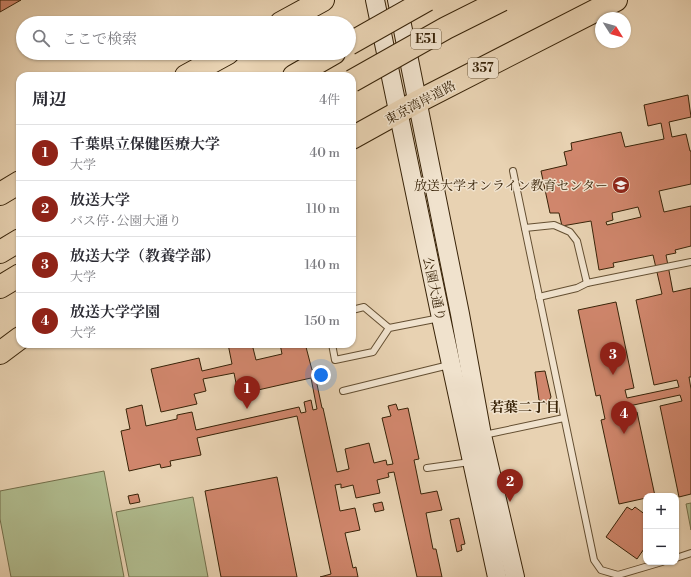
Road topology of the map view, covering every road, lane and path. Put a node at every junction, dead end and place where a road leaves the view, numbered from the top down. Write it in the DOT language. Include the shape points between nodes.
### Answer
graph roads {
  1 [pos="323,0"];
  2 [pos="375,0"];
  3 [pos="397,0"];
  4 [pos="427,0"];
  5 [pos="502,0"];
  6 [pos="616,0"];
  7 [pos="294,16"];
  8 [pos="356,40"];
  9 [pos="215,60"];
  10 [pos="322,60"];
  11 [pos="193,72"];
  12 [pos="301,72"];
  13 [pos="356,79"];
  14 [pos="408,107"];
  15 [pos="356,136"];
  16 [pos="16,171"];
  17 [pos="513,171"];
  18 [pos="0,181"];
  19 [pos="16,184"];
  20 [pos="0,194"];
  21 [pos="525,228"];
  22 [pos="16,242"];
  23 [pos="0,252"];
  24 [pos="691,262"];
  25 [pos="16,277"];
  26 [pos="588,283"];
  27 [pos="0,287"];
  28 [pos="539,297"];
  29 [pos="356,309"];
  30 [pos="450,316"];
  31 [pos="389,328"];
  32 [pos="332,348"];
  33 [pos="451,364"];
  34 [pos="343,391"];
  35 [pos="564,418"];
  36 [pos="474,437"];
  37 [pos="472,462"];
  38 [pos="427,468"];
  39 [pos="691,553"];
  40 [pos="679,557"];
  41 [pos="652,565"];
  42 [pos="497,577"];
  43 [pos="515,577"];
  1 -- 7 [label="highway"];
  2 -- 14 [label="street, 公園大通り"];
  3 -- 14 [label="street, 公園大通り"];
  4 -- 8 [label="highway, E51, bridge"];
  5 -- 13 [label="highway, E51, bridge"];
  6 -- 14 [label="highway, 東京湾岸道路 / 357"];
  9 -- 11 [label="highway"];
  10 -- 12 [label="highway"];
  14 -- 15 [label="highway, 東京湾岸道路 / 357"];
  14 -- 30 [label="street, 公園大通り"];
  16 -- 18 [label="highway"];
  17 -- 21 [label="lane"];
  19 -- 20 [label="highway"];
  21 -- 26 [label="lane" via="554,225 570,232 577,241"];
  21 -- 28 [label="lane"];
  22 -- 23 [label="highway"];
  24 -- 26 [label="lane"];
  25 -- 27 [label="highway"];
  26 -- 28 [label="lane"];
  28 -- 35 [label="lane"];
  29 -- 31 [label="lane" via="364,307"];
  30 -- 31 [label="lane"];
  30 -- 33 [label="street, 公園大通り"];
  30 -- 36 [label="street, 公園大通り"];
  31 -- 32 [label="lane" via="373,352 334,360"];
  33 -- 34 [label="lane"];
  33 -- 36 [label="street, 公園大通り"];
  35 -- 36 [label="lane"];
  35 -- 41 [label="lane" via="594,560 601,570 618,575"];
  36 -- 37 [label="street, 公園大通り"];
  36 -- 43 [label="street, 公園大通り"];
  37 -- 38 [label="lane"];
  37 -- 42 [label="street, 公園大通り"];
  39 -- 40 [label="lane"];
}
